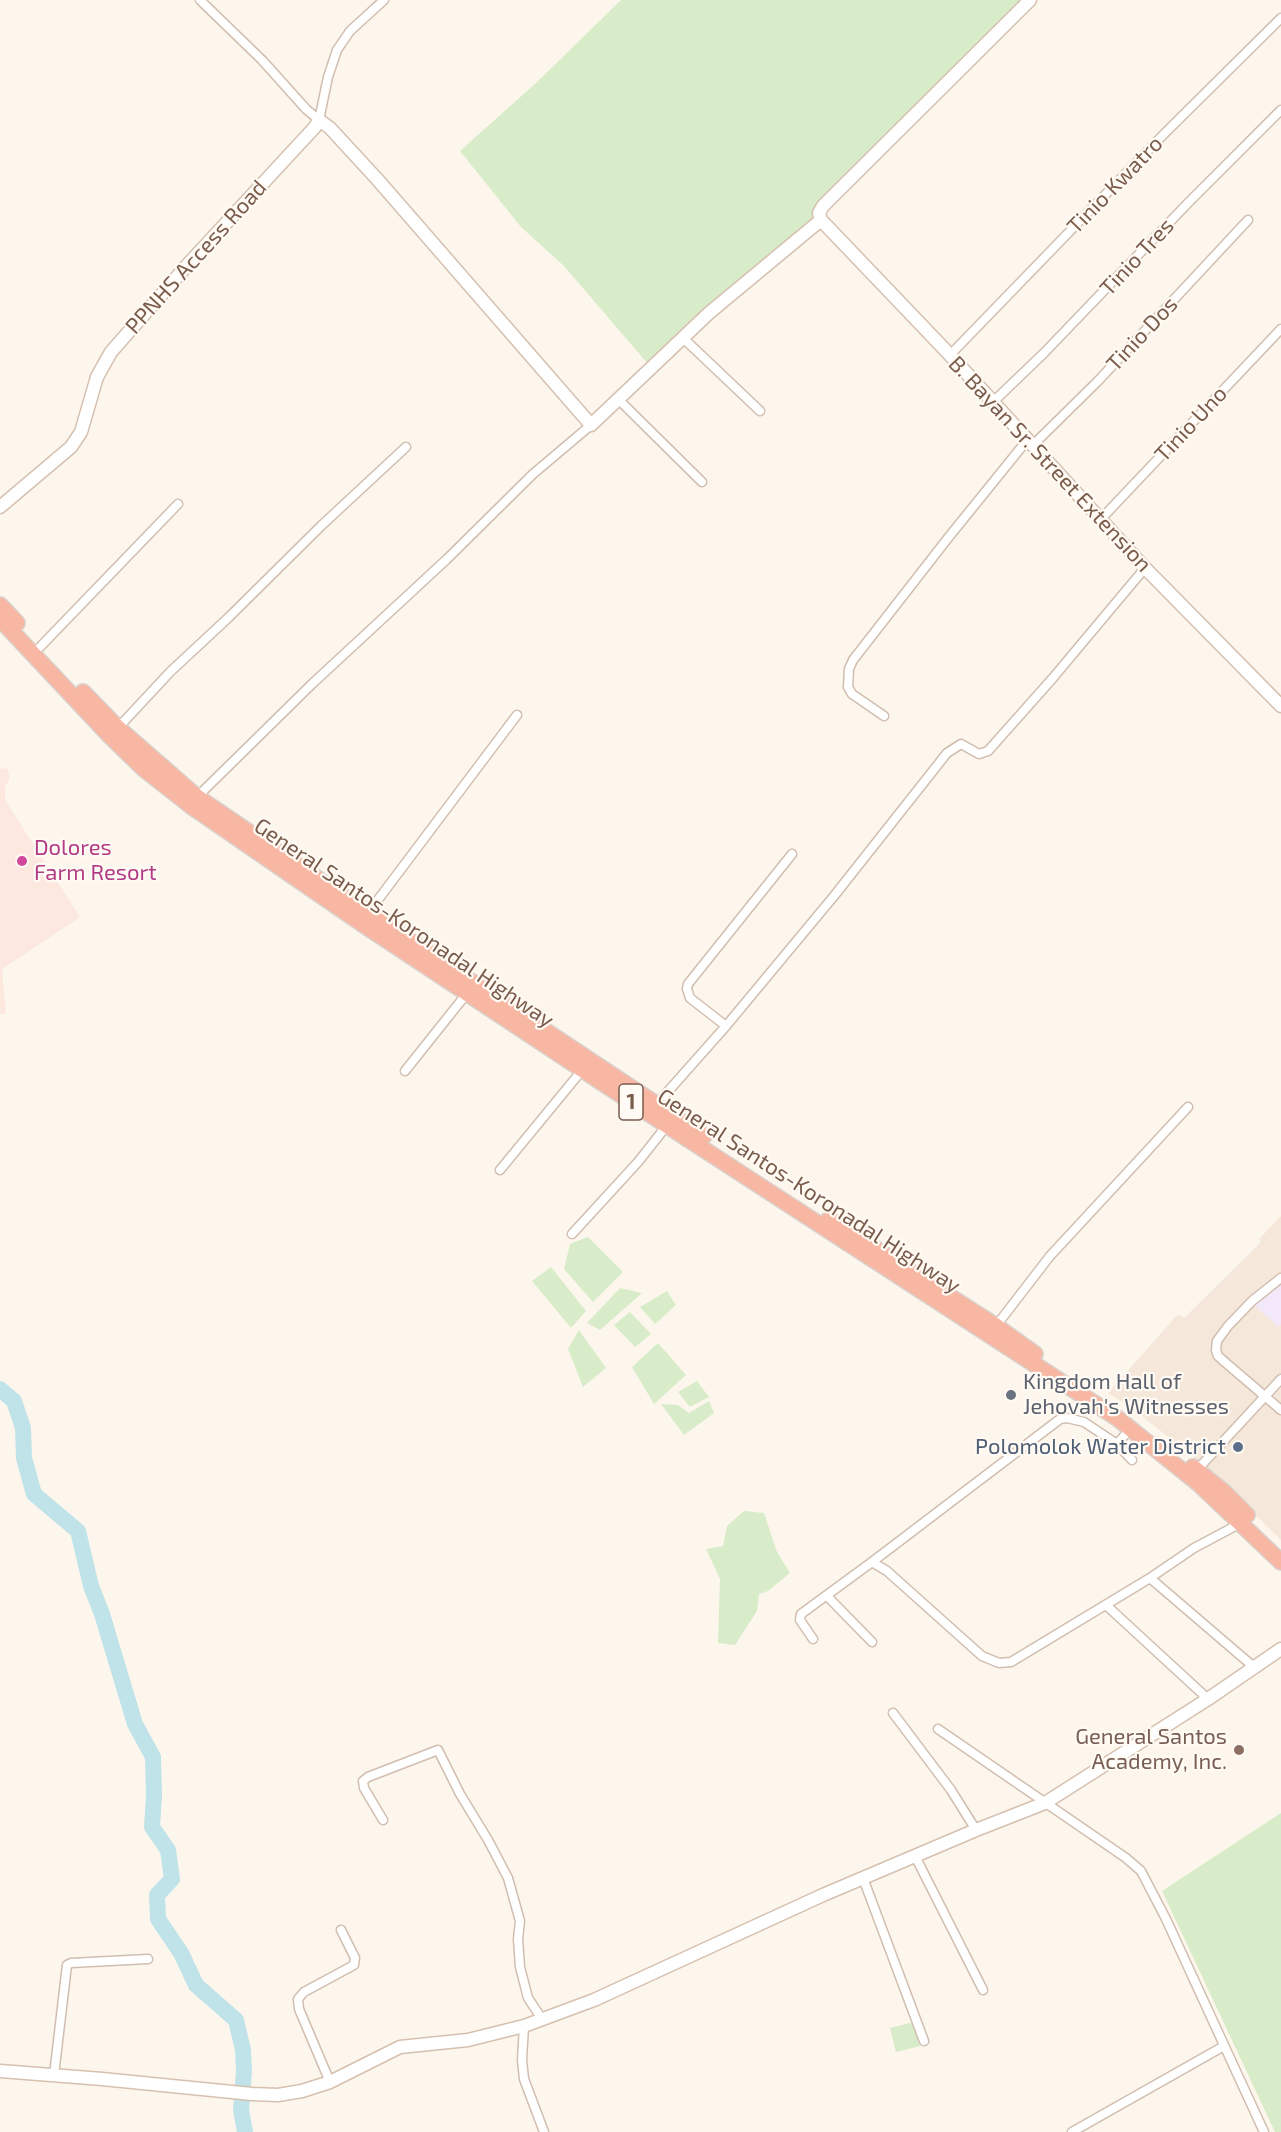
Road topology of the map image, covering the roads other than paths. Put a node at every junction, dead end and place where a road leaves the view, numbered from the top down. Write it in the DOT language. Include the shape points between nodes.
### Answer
graph roads {
  1 [pos="200,0"];
  2 [pos="384,0"];
  3 [pos="1030,0"];
  4 [pos="1281,18"];
  5 [pos="1281,110"];
  6 [pos="319,120"];
  7 [pos="821,220"];
  8 [pos="1248,220"];
  9 [pos="1281,329"];
  10 [pos="682,337"];
  11 [pos="950,355"];
  12 [pos="618,399"];
  13 [pos="993,402"];
  14 [pos="760,411"];
  15 [pos="591,425"];
  16 [pos="1031,442"];
  17 [pos="406,447"];
  18 [pos="702,483"];
  19 [pos="178,504"];
  20 [pos="0,507"];
  21 [pos="1101,519"];
  22 [pos="1145,568"];
  23 [pos="0,605"];
  24 [pos="0,619"];
  25 [pos="40,647"];
  26 [pos="1281,706"];
  27 [pos="516,715"];
  28 [pos="884,716"];
  29 [pos="114,732"];
  30 [pos="197,797"];
  31 [pos="242,835"];
  32 [pos="792,854"];
  33 [pos="368,913"];
  34 [pos="468,992"];
  35 [pos="726,1026"];
  36 [pos="583,1069"];
  37 [pos="405,1071"];
  38 [pos="1188,1107"];
  39 [pos="654,1109"];
  40 [pos="670,1120"];
  41 [pos="500,1170"];
  42 [pos="572,1234"];
  43 [pos="1281,1278"];
  44 [pos="996,1326"];
  45 [pos="1281,1379"];
  46 [pos="1265,1396"];
  47 [pos="1281,1410"];
  48 [pos="1130,1429"];
  49 [pos="1117,1444"];
  50 [pos="1132,1460"];
  51 [pos="1194,1474"];
  52 [pos="1242,1523"];
  53 [pos="1281,1549"];
  54 [pos="872,1562"];
  55 [pos="1281,1562"];
  56 [pos="1150,1578"];
  57 [pos="826,1596"];
  58 [pos="1106,1605"];
  59 [pos="813,1639"];
  60 [pos="872,1642"];
  61 [pos="1281,1649"];
  62 [pos="1255,1668"];
  63 [pos="1208,1699"];
  64 [pos="893,1713"];
  65 [pos="938,1729"];
  66 [pos="1045,1803"];
  67 [pos="383,1820"];
  68 [pos="976,1830"];
  69 [pos="915,1856"];
  70 [pos="863,1878"];
  71 [pos="341,1930"];
  72 [pos="148,1959"];
  73 [pos="983,1990"];
  74 [pos="542,2019"];
  75 [pos="524,2025"];
  76 [pos="924,2041"];
  77 [pos="1224,2046"];
  78 [pos="0,2071"];
  79 [pos="54,2075"];
  80 [pos="330,2082"];
  81 [pos="544,2132"];
  82 [pos="1072,2132"];
  83 [pos="1264,2132"];
  1 -- 6 [label="street"];
  2 -- 6 [label="street, PPNHS Access Road" via="350,31 337,50"];
  3 -- 7 [label="street" via="826,202 819,213"];
  4 -- 11 [label="street, Tinio Kwatro"];
  5 -- 13 [label="street, Tinio Tres"];
  6 -- 15 [label="street" via="361,162"];
  6 -- 20 [label="street, PPNHS Access Road" via="111,352 97,377 81,432 71,447"];
  7 -- 10 [label="street"];
  7 -- 11 [label="street, B. Bayan Sr. Street Extension"];
  8 -- 16 [label="street, Tinio Dos" via="1098,381"];
  9 -- 21 [label="street, Tinio Uno"];
  10 -- 12 [label="street"];
  10 -- 14 [label="street"];
  11 -- 13 [label="street, B. Bayan Sr. Street Extension"];
  12 -- 15 [label="street"];
  12 -- 18 [label="street"];
  13 -- 16 [label="street, B. Bayan Sr. Street Extension"];
  15 -- 30 [label="street" via="533,474"];
  16 -- 21 [label="street, B. Bayan Sr. Street Extension"];
  16 -- 28 [label="street, Tinio Dos" via="948,538 853,660 848,687"];
  17 -- 29 [label="street" via="170,672"];
  19 -- 25 [label="street"];
  21 -- 22 [label="street, B. Bayan Sr. Street Extension"];
  22 -- 26 [label="street, B. Bayan Sr. Street Extension"];
  22 -- 35 [label="street" via="988,751 978,754 961,744 947,753"];
  23 -- 25 [label="highway, General Santos-Koronadal Highway / 1"];
  24 -- 29 [label="highway, General Santos-Koronadal Highway / 1"];
  25 -- 29 [label="highway, General Santos-Koronadal Highway / 1"];
  27 -- 33 [label="street"];
  29 -- 30 [label="highway, General Santos-Koronadal Highway / 1"];
  29 -- 31 [label="highway, General Santos-Koronadal Highway / 1" via="152,775 191,806"];
  30 -- 31 [label="highway, General Santos-Koronadal Highway / 1"];
  31 -- 33 [label="highway, General Santos-Koronadal Highway / 1"];
  31 -- 34 [label="highway, General Santos-Koronadal Highway / 1" via="364,925"];
  32 -- 35 [label="street" via="688,984 690,998"];
  33 -- 39 [label="highway, General Santos-Koronadal Highway / 1"];
  34 -- 36 [label="highway, General Santos-Koronadal Highway / 1"];
  34 -- 37 [label="street"];
  35 -- 39 [label="street"];
  36 -- 39 [label="highway, General Santos-Koronadal Highway / 1"];
  36 -- 41 [label="street"];
  38 -- 44 [label="street" via="1050,1256"];
  39 -- 40 [label="highway, General Santos-Koronadal Highway / 1"];
  40 -- 42 [label="street" via="638,1162"];
  40 -- 44 [label="highway, General Santos-Koronadal Highway / 1"];
  40 -- 48 [label="highway, General Santos-Koronadal Highway / 1"];
  43 -- 46 [label="street" via="1252,1301 1217,1341 1218,1356"];
  44 -- 51 [label="highway, General Santos-Koronadal Highway / 1" via="1120,1411"];
  45 -- 46 [label="street"];
  46 -- 47 [label="street"];
  46 -- 51 [label="street"];
  48 -- 49 [label="street"];
  48 -- 51 [label="highway, General Santos-Koronadal Highway / 1"];
  49 -- 50 [label="street"];
  49 -- 54 [label="street" via="1084,1422 1060,1419"];
  51 -- 52 [label="highway, General Santos-Koronadal Highway / 1"];
  51 -- 53 [label="highway, General Santos-Koronadal Highway / 1" via="1223,1491"];
  52 -- 55 [label="highway, General Santos-Koronadal Highway / 1"];
  52 -- 56 [label="street" via="1194,1548"];
  54 -- 57 [label="street"];
  54 -- 58 [label="street" via="982,1656 999,1663 1011,1662"];
  56 -- 58 [label="street"];
  56 -- 62 [label="street"];
  57 -- 59 [label="street" via="799,1616"];
  57 -- 60 [label="street"];
  58 -- 63 [label="street"];
  61 -- 62 [label="street"];
  62 -- 63 [label="street"];
  63 -- 66 [label="street"];
  64 -- 68 [label="street"];
  65 -- 66 [label="street"];
  66 -- 68 [label="street"];
  66 -- 77 [label="street" via="1141,1871"];
  67 -- 74 [label="street" via="363,1781 438,1750 508,1878 520,1921 520,1967 528,1998"];
  68 -- 69 [label="street"];
  69 -- 70 [label="street"];
  69 -- 73 [label="street"];
  70 -- 74 [label="street"];
  70 -- 76 [label="street"];
  71 -- 80 [label="street" via="355,1958 354,1965 298,1999"];
  72 -- 79 [label="street" via="67,1965"];
  74 -- 75 [label="street"];
  75 -- 80 [label="street" via="468,2040 400,2047"];
  75 -- 81 [label="street" via="524,2079"];
  77 -- 82 [label="street"];
  77 -- 83 [label="street"];
  78 -- 79 [label="street"];
  79 -- 80 [label="street" via="252,2094 289,2094"];
}
